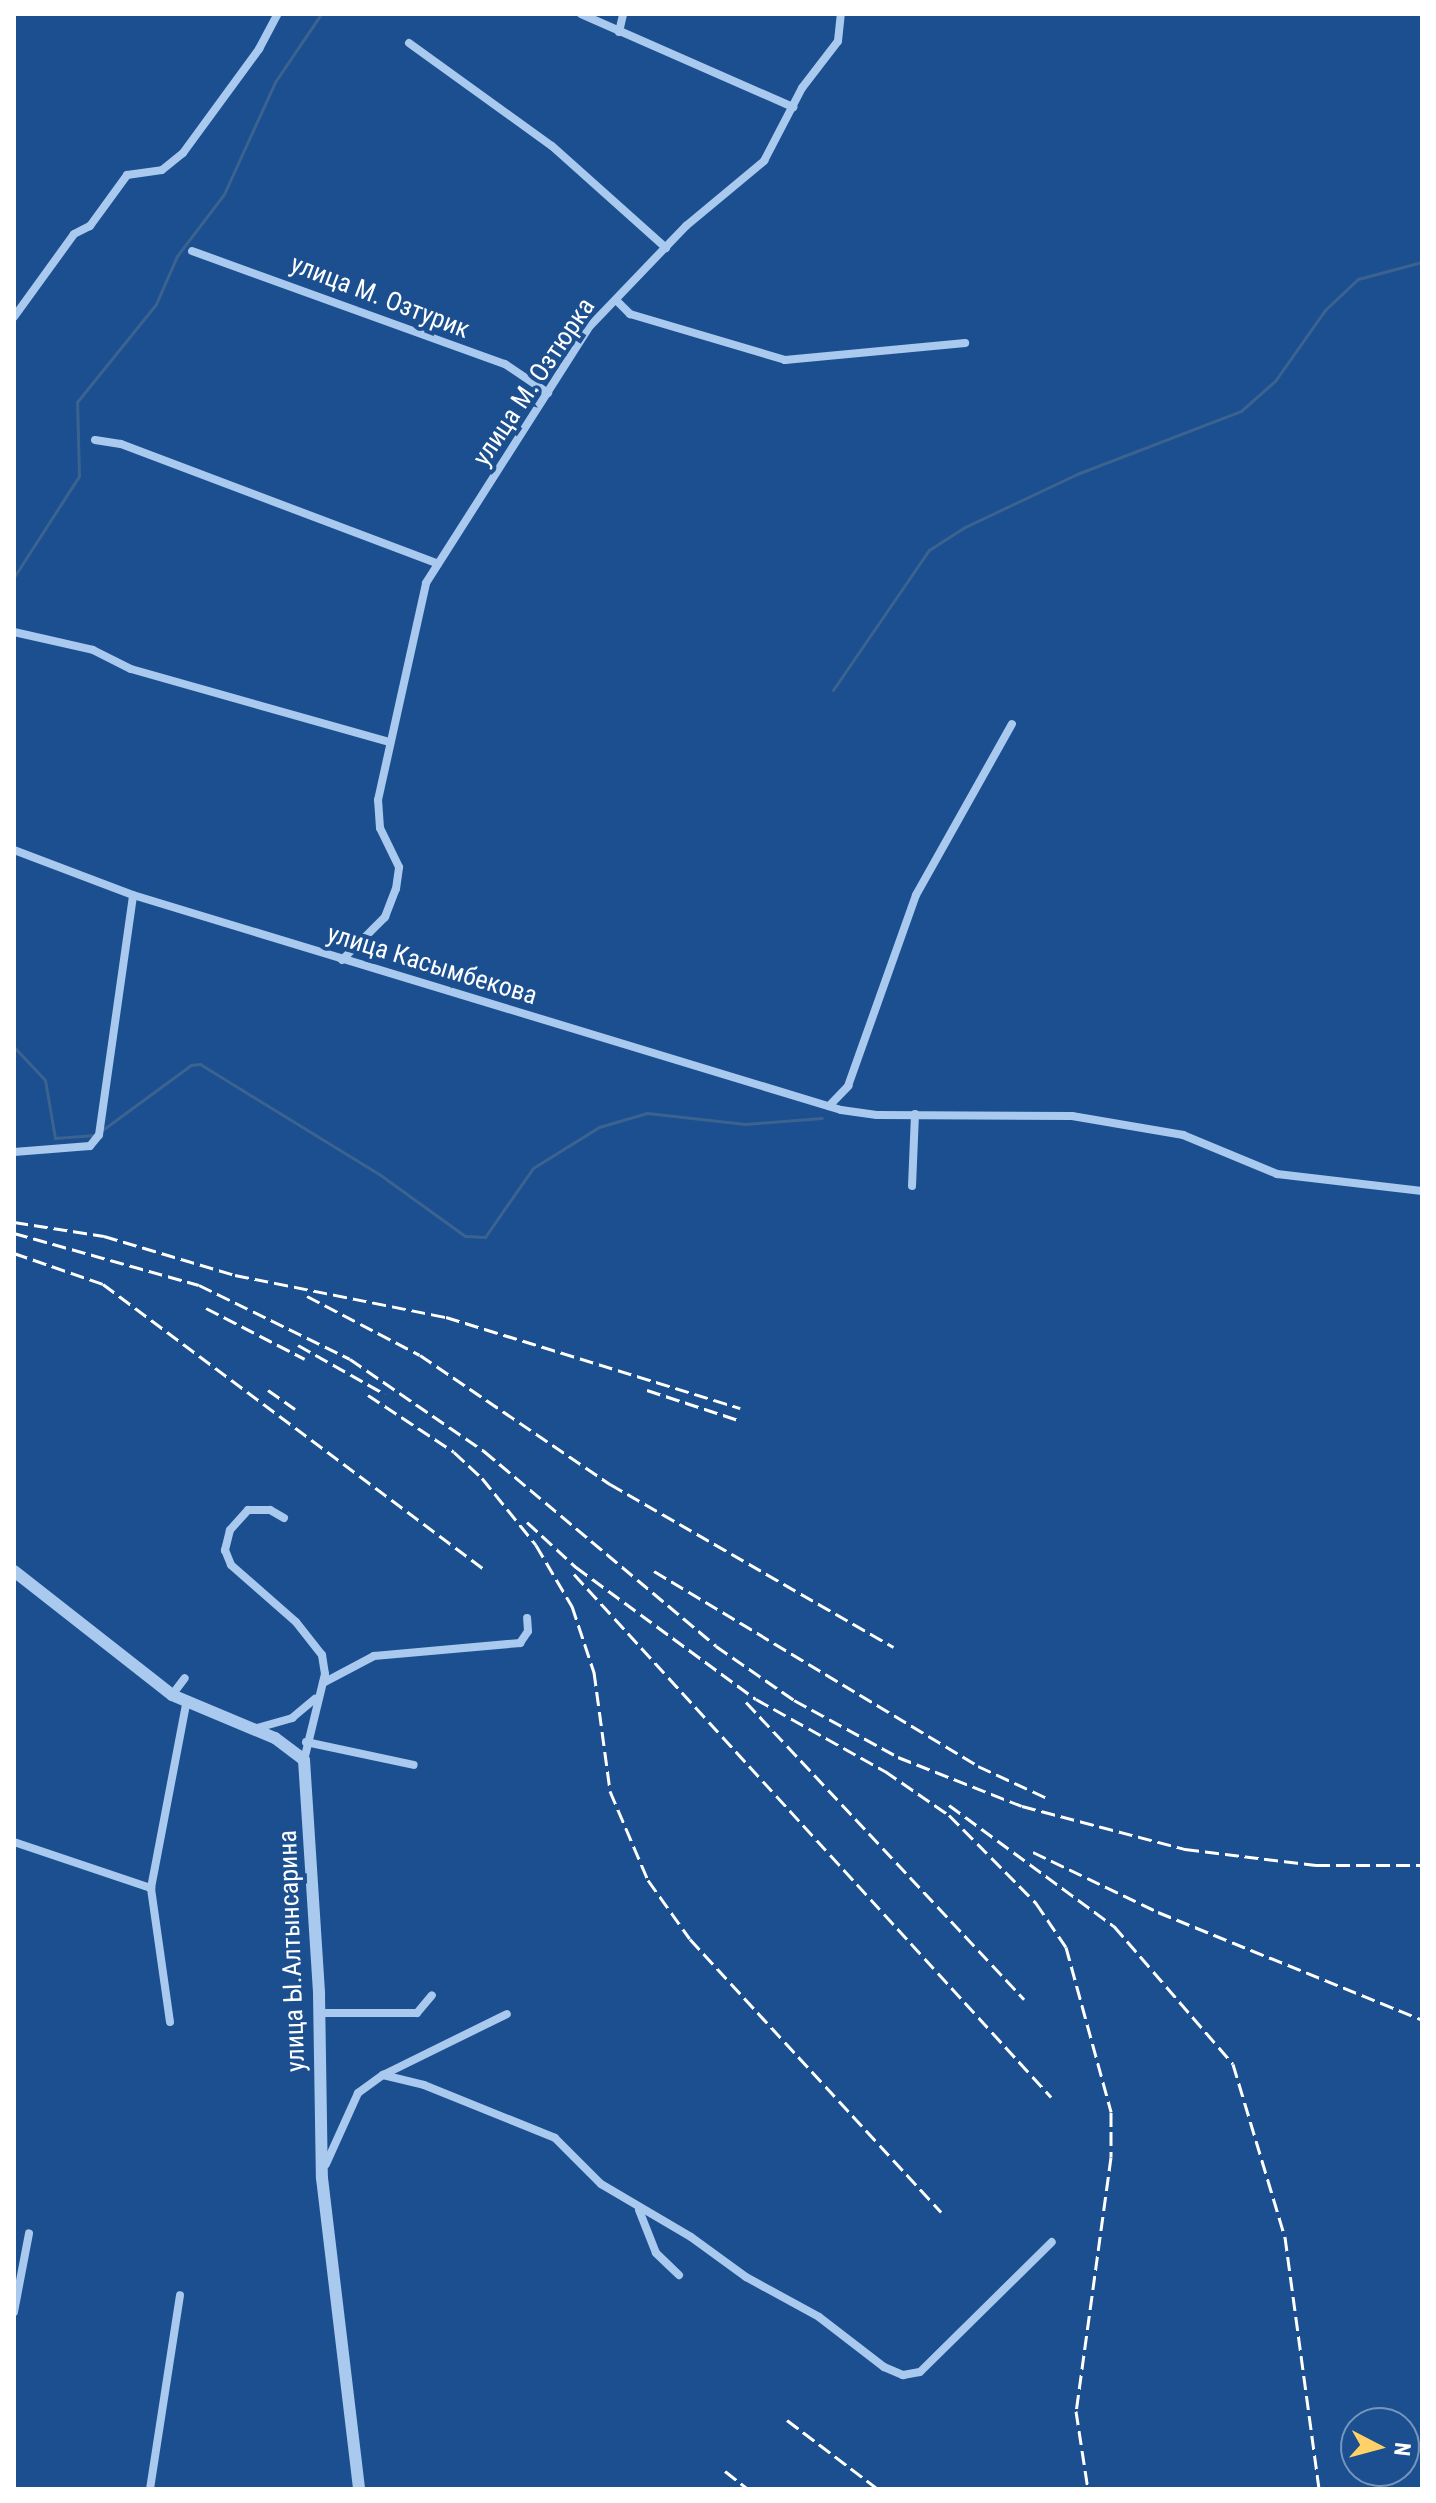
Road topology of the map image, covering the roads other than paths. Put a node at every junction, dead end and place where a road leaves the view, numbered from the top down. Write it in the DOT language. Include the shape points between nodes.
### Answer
graph roads {
  1 [pos="278,14"];
  2 [pos="581,14"];
  3 [pos="623,14"];
  4 [pos="841,14"];
  5 [pos="619,32"];
  6 [pos="409,43"];
  7 [pos="793,107"];
  8 [pos="666,248"];
  9 [pos="192,251"];
  10 [pos="616,300"];
  11 [pos="14,317"];
  12 [pos="965,343"];
  13 [pos="548,393"];
  14 [pos="95,440"];
  15 [pos="438,564"];
  16 [pos="14,632"];
  17 [pos="1012,724"];
  18 [pos="389,742"];
  19 [pos="14,850"];
  20 [pos="133,895"];
  21 [pos="342,960"];
  22 [pos="829,1106"];
  23 [pos="915,1114"];
  24 [pos="14,1152"];
  25 [pos="912,1186"];
  26 [pos="1422,1191"];
  27 [pos="284,1518"];
  28 [pos="14,1571"];
  29 [pos="527,1618"];
  30 [pos="185,1678"];
  31 [pos="323,1683"];
  32 [pos="172,1695"];
  33 [pos="318,1695"];
  34 [pos="186,1704"];
  35 [pos="254,1729"];
  36 [pos="306,1742"];
  37 [pos="304,1760"];
  38 [pos="414,1765"];
  39 [pos="14,1842"];
  40 [pos="151,1888"];
  41 [pos="432,1995"];
  42 [pos="320,2013"];
  43 [pos="507,2014"];
  44 [pos="170,2022"];
  45 [pos="383,2075"];
  46 [pos="322,2178"];
  47 [pos="639,2209"];
  48 [pos="29,2233"];
  49 [pos="1052,2242"];
  50 [pos="679,2275"];
  51 [pos="180,2295"];
  52 [pos="14,2312"];
  53 [pos="150,2489"];
  54 [pos="359,2489"];
  1 -- 11 [label="street" via="259,49 183,153 162,170 127,175 90,226 74,234"];
  2 -- 5 [label="street"];
  3 -- 5 [label="street"];
  4 -- 7 [label="street, улица М. Озтюрка" via="838,41"];
  5 -- 7 [label="street"];
  6 -- 8 [label="street" via="552,146"];
  7 -- 8 [label="street, улица М. Озтюрка" via="764,161"];
  8 -- 10 [label="street, улица М. Озтюрка"];
  9 -- 13 [label="street, улица М. Озтурик" via="505,364"];
  10 -- 12 [label="street" via="630,314 785,360"];
  10 -- 13 [label="street, улица М. Озтюрка" via="590,326"];
  13 -- 15 [label="street, улица М. Озтюрка"];
  14 -- 15 [label="street" via="121,444"];
  15 -- 18 [label="street, улица М. Озтюрка" via="417,608"];
  16 -- 18 [label="street" via="93,650 131,669"];
  17 -- 22 [label="street" via="916,895 848,1086"];
  18 -- 21 [label="street, улица М. Озтюрка" via="378,800 380,828 399,867 396,889 385,917"];
  19 -- 20 [label="street, улица Касымбекова"];
  20 -- 21 [label="street, улица Касымбекова"];
  20 -- 24 [label="street" via="99,1135 90,1146"];
  21 -- 22 [label="street, улица Касымбекова"];
  22 -- 23 [label="street, улица Касымбекова"];
  23 -- 25 [label="street"];
  23 -- 26 [label="street, улица Касымбекова" via="1072,1116 1135,1124 1183,1135 1277,1174"];
  27 -- 31 [label="street" via="270,1510 248,1510 230,1530 225,1550 251,1586 317,1643 325,1662"];
  28 -- 32 [label="street"];
  29 -- 31 [label="street" via="528,1631 520,1643 374,1656"];
  30 -- 32 [label="street"];
  31 -- 33 [label="street"];
  32 -- 34 [label="street"];
  33 -- 35 [label="street" via="301,1714"];
  33 -- 36 [label="street"];
  34 -- 35 [label="street"];
  34 -- 40 [label="street"];
  35 -- 37 [label="street" via="284,1742"];
  36 -- 37 [label="street"];
  36 -- 38 [label="street"];
  37 -- 42 [label="street, улица Ы.Алтынсарина"];
  39 -- 40 [label="street"];
  40 -- 44 [label="street"];
  41 -- 42 [label="street" via="417,2013"];
  42 -- 46 [label="street, улица Ы.Алтынсарина"];
  43 -- 45 [label="street"];
  45 -- 46 [label="street" via="358,2093 344,2116"];
  45 -- 47 [label="street" via="424,2085 555,2138 601,2184"];
  46 -- 54 [label="street, улица Ы.Алтынсарина"];
  47 -- 49 [label="street" via="819,2317 884,2367 903,2375 920,2372"];
  47 -- 50 [label="street" via="656,2253"];
  48 -- 52 [label="street"];
  51 -- 53 [label="street"];
}
